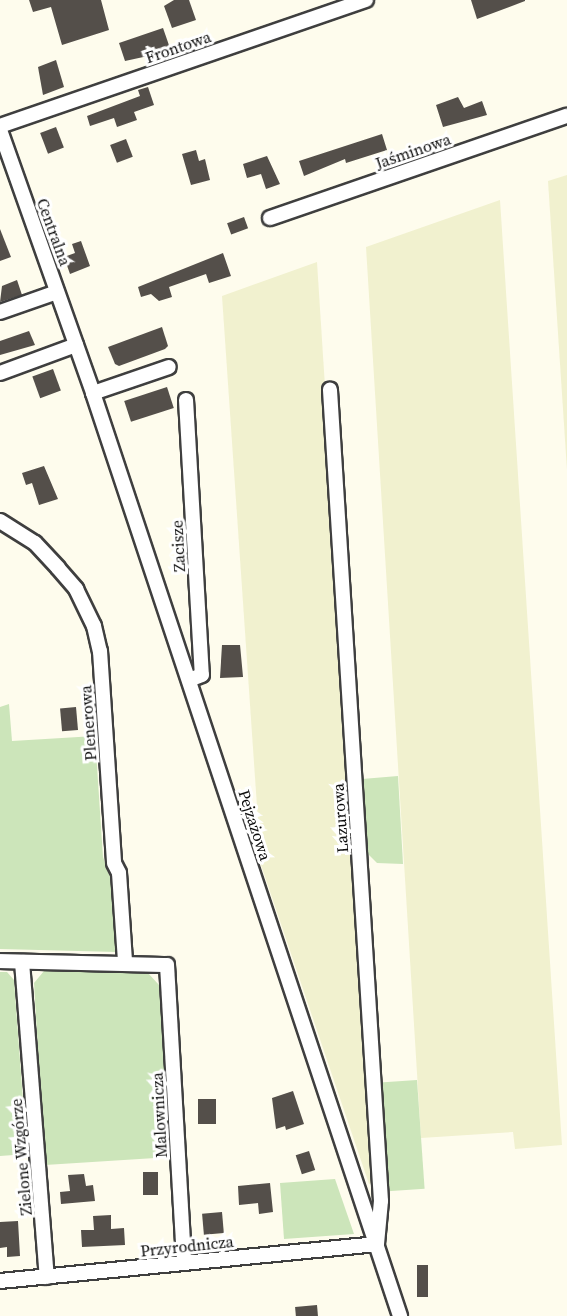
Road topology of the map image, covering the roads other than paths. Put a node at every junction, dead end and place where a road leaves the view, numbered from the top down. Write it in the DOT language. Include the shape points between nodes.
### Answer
graph roads {
  1 [pos="366,0"];
  2 [pos="567,116"];
  3 [pos="0,128"];
  4 [pos="270,218"];
  5 [pos="57,291"];
  6 [pos="0,312"];
  7 [pos="76,345"];
  8 [pos="169,367"];
  9 [pos="0,373"];
  10 [pos="330,390"];
  11 [pos="93,393"];
  12 [pos="186,400"];
  13 [pos="0,521"];
  14 [pos="189,680"];
  15 [pos="0,961"];
  16 [pos="22,962"];
  17 [pos="125,962"];
  18 [pos="377,1244"];
  19 [pos="184,1263"];
  20 [pos="47,1277"];
  21 [pos="0,1281"];
  22 [pos="400,1316"];
  1 -- 3 [label="street, Frontowa"];
  2 -- 4 [label="street, Jaśminowa"];
  3 -- 5 [label="street, Centralna"];
  5 -- 6 [label="street"];
  5 -- 7 [label="street, Centralna"];
  7 -- 9 [label="street"];
  7 -- 11 [label="street, Pejzażowa"];
  8 -- 11 [label="street"];
  10 -- 18 [label="street, Lazurowa" via="381,1201"];
  11 -- 14 [label="street, Pejzażowa"];
  12 -- 14 [label="street, Zacisze" via="202,675"];
  13 -- 17 [label="street, Plenerowa" via="35,543 58,568 76,589 94,626 100,651 114,863 119,873"];
  14 -- 18 [label="street, Pejzażowa"];
  15 -- 16 [label="street"];
  16 -- 17 [label="street"];
  16 -- 20 [label="street, Zielone Wzgórze"];
  17 -- 19 [label="street, Malownicza" via="167,965"];
  18 -- 19 [label="street, Przyrodnicza"];
  18 -- 22 [label="street, Pejzażowa"];
  19 -- 20 [label="street, Przyrodnicza"];
  20 -- 21 [label="street, Przyrodnicza"];
}
